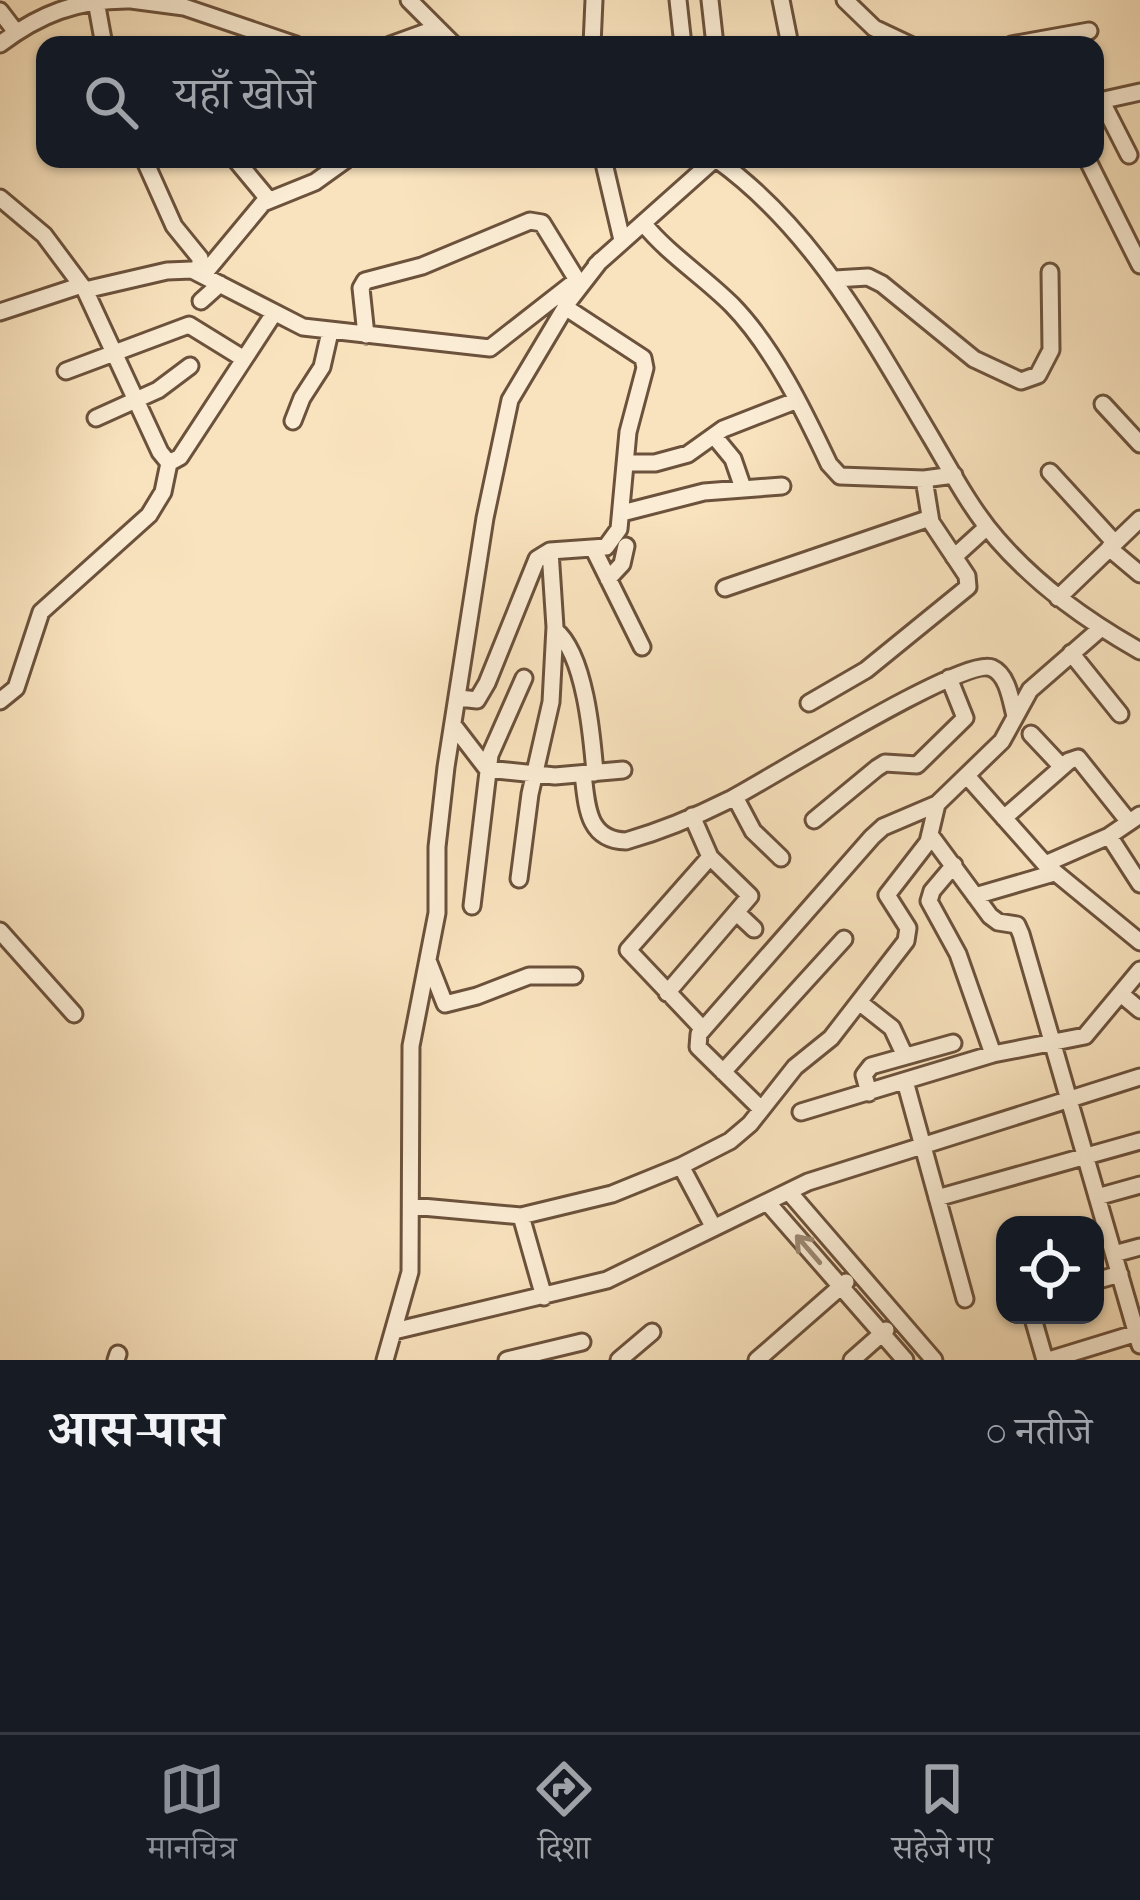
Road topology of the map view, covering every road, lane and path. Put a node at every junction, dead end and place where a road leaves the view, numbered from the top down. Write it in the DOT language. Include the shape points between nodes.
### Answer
graph roads {
  1 [pos="129,0"];
  2 [pos="409,0"];
  3 [pos="594,0"];
  4 [pos="678,0"];
  5 [pos="710,0"];
  6 [pos="782,0"];
  7 [pos="845,0"];
  8 [pos="96,1"];
  9 [pos="157,1"];
  10 [pos="64,2"];
  11 [pos="0,11"];
  12 [pos="437,28"];
  13 [pos="1089,31"];
  14 [pos="16,32"];
  15 [pos="102,36"];
  16 [pos="271,36"];
  17 [pos="415,36"];
  18 [pos="445,36"];
  19 [pos="592,36"];
  20 [pos="682,36"];
  21 [pos="714,36"];
  22 [pos="788,36"];
  23 [pos="891,36"];
  24 [pos="1061,36"];
  25 [pos="0,44"];
  26 [pos="1140,92"];
  27 [pos="1104,101"];
  28 [pos="1104,111"];
  29 [pos="1129,155"];
  30 [pos="148,168"];
  31 [pos="243,168"];
  32 [pos="335,168"];
  33 [pos="605,168"];
  34 [pos="705,168"];
  35 [pos="725,168"];
  36 [pos="1092,168"];
  37 [pos="0,198"];
  38 [pos="269,200"];
  39 [pos="643,223"];
  40 [pos="622,240"];
  41 [pos="600,261"];
  42 [pos="1140,265"];
  43 [pos="1050,272"];
  44 [pos="202,273"];
  45 [pos="835,279"];
  46 [pos="577,280"];
  47 [pos="220,284"];
  48 [pos="82,288"];
  49 [pos="201,301"];
  50 [pos="565,307"];
  51 [pos="0,312"];
  52 [pos="273,315"];
  53 [pos="330,332"];
  54 [pos="366,335"];
  55 [pos="114,351"];
  56 [pos="244,359"];
  57 [pos="190,366"];
  58 [pos="66,371"];
  59 [pos="136,400"];
  60 [pos="795,400"];
  61 [pos="1103,404"];
  62 [pos="96,418"];
  63 [pos="293,421"];
  64 [pos="714,436"];
  65 [pos="1140,444"];
  66 [pos="169,463"];
  67 [pos="626,463"];
  68 [pos="1050,472"];
  69 [pos="954,475"];
  70 [pos="924,479"];
  71 [pos="782,486"];
  72 [pos="743,488"];
  73 [pos="622,513"];
  74 [pos="930,518"];
  75 [pos="1140,519"];
  76 [pos="987,527"];
  77 [pos="626,546"];
  78 [pos="1112,546"];
  79 [pos="594,550"];
  80 [pos="550,551"];
  81 [pos="954,557"];
  82 [pos="1140,574"];
  83 [pos="608,579"];
  84 [pos="725,588"];
  85 [pos="1058,598"];
  86 [pos="1100,629"];
  87 [pos="555,630"];
  88 [pos="642,647"];
  89 [pos="1140,651"];
  90 [pos="1071,653"];
  91 [pos="524,678"];
  92 [pos="949,678"];
  93 [pos="459,698"];
  94 [pos="0,701"];
  95 [pos="809,703"];
  96 [pos="1120,714"];
  97 [pos="1016,716"];
  98 [pos="454,725"];
  99 [pos="1031,734"];
  100 [pos="1062,767"];
  101 [pos="487,770"];
  102 [pos="623,770"];
  103 [pos="589,774"];
  104 [pos="534,776"];
  105 [pos="967,776"];
  106 [pos="735,797"];
  107 [pos="932,808"];
  108 [pos="692,816"];
  109 [pos="1004,818"];
  110 [pos="1135,819"];
  111 [pos="814,820"];
  112 [pos="1109,836"];
  113 [pos="934,837"];
  114 [pos="710,857"];
  115 [pos="781,858"];
  116 [pos="954,865"];
  117 [pos="1049,869"];
  118 [pos="518,879"];
  119 [pos="1140,884"];
  120 [pos="936,886"];
  121 [pos="976,896"];
  122 [pos="472,906"];
  123 [pos="737,914"];
  124 [pos="754,929"];
  125 [pos="0,931"];
  126 [pos="844,939"];
  127 [pos="1140,942"];
  128 [pos="428,962"];
  129 [pos="1140,970"];
  130 [pos="574,976"];
  131 [pos="668,993"];
  132 [pos="1120,994"];
  133 [pos="859,1002"];
  134 [pos="1140,1010"];
  135 [pos="74,1015"];
  136 [pos="704,1029"];
  137 [pos="1053,1041"];
  138 [pos="953,1043"];
  139 [pos="993,1054"];
  140 [pos="905,1056"];
  141 [pos="723,1072"];
  142 [pos="1140,1077"];
  143 [pos="905,1082"];
  144 [pos="869,1093"];
  145 [pos="1069,1099"];
  146 [pos="760,1109"];
  147 [pos="801,1112"];
  148 [pos="1140,1141"];
  149 [pos="923,1146"];
  150 [pos="1086,1159"];
  151 [pos="681,1166"];
  152 [pos="1140,1185"];
  153 [pos="789,1192"];
  154 [pos="1097,1197"];
  155 [pos="937,1198"];
  156 [pos="767,1202"];
  157 [pos="411,1207"];
  158 [pos="521,1216"];
  159 [pos="1102,1216"];
  160 [pos="1104,1222"];
  161 [pos="714,1228"];
  162 [pos="1140,1247"];
  163 [pos="1114,1254"];
  164 [pos="858,1273"];
  165 [pos="1120,1274"];
  166 [pos="1104,1279"];
  167 [pos="840,1286"];
  168 [pos="544,1297"];
  169 [pos="965,1299"];
  170 [pos="898,1320"];
  171 [pos="1035,1324"];
  172 [pos="1137,1328"];
  173 [pos="394,1331"];
  174 [pos="652,1332"];
  175 [pos="882,1334"];
  176 [pos="582,1342"];
  177 [pos="1068,1357"];
  178 [pos="385,1360"];
  179 [pos="507,1360"];
  180 [pos="619,1360"];
  181 [pos="757,1360"];
  182 [pos="852,1360"];
  183 [pos="905,1360"];
  184 [pos="934,1360"];
  185 [pos="1047,1360"];
  1 -- 8 [label="street"];
  1 -- 9 [label="street"];
  2 -- 12 [label="street"];
  3 -- 19 [label="street"];
  4 -- 20 [label="street"];
  5 -- 21 [label="street"];
  6 -- 22 [label="street"];
  7 -- 23 [label="street"];
  8 -- 10 [label="street"];
  8 -- 15 [label="street"];
  9 -- 16 [label="street"];
  10 -- 14 [label="street"];
  11 -- 14 [label="street"];
  12 -- 17 [label="street"];
  12 -- 18 [label="street"];
  13 -- 24 [label="street"];
  14 -- 25 [label="street"];
  26 -- 27 [label="street"];
  28 -- 29 [label="street"];
  30 -- 44 [label="street"];
  31 -- 38 [label="street"];
  32 -- 38 [label="street"];
  33 -- 40 [label="street"];
  34 -- 39 [label="street"];
  35 -- 45 [label="street"];
  36 -- 42 [label="street"];
  37 -- 48 [label="street" via="44,235"];
  38 -- 44 [label="street"];
  39 -- 40 [label="street"];
  39 -- 60 [label="street" via="749,325"];
  40 -- 41 [label="street"];
  41 -- 46 [label="street"];
  41 -- 50 [label="street"];
  43 -- 45 [label="street" via="1051,350 1038,375 1021,381 974,359 882,284"];
  44 -- 47 [label="street"];
  44 -- 48 [label="street"];
  45 -- 69 [label="street"];
  46 -- 54 [label="street" via="490,348"];
  46 -- 54 [label="street" via="542,223 530,221 365,281"];
  47 -- 49 [label="street"];
  47 -- 52 [label="street"];
  48 -- 51 [label="street"];
  48 -- 55 [label="street"];
  50 -- 67 [label="street" via="643,358"];
  50 -- 93 [label="street" via="510,400"];
  52 -- 53 [label="street"];
  52 -- 56 [label="street"];
  53 -- 54 [label="street"];
  53 -- 63 [label="street" via="322,367"];
  55 -- 56 [label="street" via="189,325"];
  55 -- 58 [label="street"];
  55 -- 59 [label="street"];
  56 -- 66 [label="street"];
  57 -- 59 [label="street"];
  59 -- 62 [label="street"];
  59 -- 66 [label="street"];
  60 -- 64 [label="street"];
  60 -- 70 [label="street" via="840,476"];
  61 -- 65 [label="street"];
  64 -- 67 [label="street" via="688,454"];
  64 -- 72 [label="street"];
  66 -- 94 [label="street" via="149,515 41,612 16,688"];
  67 -- 73 [label="street"];
  68 -- 78 [label="street"];
  69 -- 70 [label="street"];
  69 -- 76 [label="street"];
  70 -- 74 [label="street"];
  71 -- 72 [label="street"];
  72 -- 73 [label="street"];
  73 -- 79 [label="street" via="614,540"];
  74 -- 81 [label="street"];
  74 -- 84 [label="street"];
  75 -- 78 [label="street"];
  76 -- 81 [label="street"];
  76 -- 85 [label="street"];
  77 -- 83 [label="street"];
  78 -- 82 [label="street"];
  78 -- 85 [label="street"];
  79 -- 80 [label="street"];
  79 -- 83 [label="street"];
  80 -- 87 [label="street"];
  80 -- 93 [label="street" via="537,559 477,700"];
  81 -- 95 [label="street" via="969,582 963,592 866,670"];
  83 -- 88 [label="street"];
  85 -- 86 [label="street"];
  86 -- 89 [label="street"];
  86 -- 90 [label="street"];
  87 -- 103 [label="street" via="576,665"];
  87 -- 104 [label="street" via="549,722"];
  90 -- 96 [label="street"];
  90 -- 97 [label="street"];
  91 -- 101 [label="street"];
  92 -- 97 [label="street" via="977,667 997,671"];
  92 -- 106 [label="street"];
  92 -- 111 [label="street" via="964,710 958,727 917,765 877,767"];
  93 -- 98 [label="street"];
  97 -- 105 [label="street"];
  98 -- 101 [label="street"];
  98 -- 128 [label="street"];
  99 -- 100 [label="street"];
  100 -- 109 [label="street"];
  100 -- 110 [label="street" via="1078,758"];
  101 -- 104 [label="street"];
  101 -- 122 [label="street"];
  102 -- 103 [label="street"];
  103 -- 104 [label="street"];
  103 -- 108 [label="street" via="594,827 610,841"];
  104 -- 118 [label="street"];
  105 -- 107 [label="street"];
  105 -- 109 [label="street"];
  106 -- 108 [label="street"];
  106 -- 115 [label="street" via="753,831"];
  107 -- 113 [label="street"];
  107 -- 136 [label="street" via="872,837"];
  108 -- 114 [label="street"];
  109 -- 117 [label="street"];
  110 -- 112 [label="street"];
  112 -- 117 [label="street"];
  112 -- 119 [label="street"];
  113 -- 116 [label="street"];
  113 -- 120 [label="street"];
  113 -- 133 [label="street" via="887,895 909,935"];
  114 -- 123 [label="street" via="748,892"];
  114 -- 131 [label="street" via="628,947"];
  116 -- 120 [label="street"];
  116 -- 121 [label="street"];
  117 -- 121 [label="street"];
  117 -- 127 [label="street"];
  120 -- 139 [label="street" via="929,901 958,954"];
  121 -- 137 [label="street" via="998,922 1017,925"];
  123 -- 124 [label="street"];
  123 -- 131 [label="street"];
  125 -- 135 [label="street"];
  126 -- 141 [label="street"];
  128 -- 130 [label="street" via="445,1004 529,976"];
  128 -- 157 [label="street" via="411,1046"];
  129 -- 132 [label="street"];
  131 -- 136 [label="street"];
  132 -- 134 [label="street"];
  132 -- 137 [label="street" via="1090,1033"];
  133 -- 140 [label="street" via="892,1028"];
  133 -- 146 [label="street"];
  136 -- 141 [label="street" via="695,1043"];
  137 -- 139 [label="street"];
  137 -- 145 [label="street"];
  138 -- 140 [label="street"];
  139 -- 143 [label="street"];
  140 -- 144 [label="street" via="866,1068"];
  141 -- 146 [label="street"];
  142 -- 145 [label="street"];
  143 -- 144 [label="street"];
  143 -- 149 [label="street"];
  144 -- 147 [label="street"];
  145 -- 149 [label="street"];
  145 -- 150 [label="street"];
  146 -- 151 [label="street" via="740,1134"];
  148 -- 150 [label="street"];
  149 -- 153 [label="street"];
  149 -- 155 [label="street"];
  150 -- 154 [label="street"];
  150 -- 155 [label="street"];
  151 -- 158 [label="street" via="612,1194"];
  151 -- 161 [label="street"];
  152 -- 154 [label="street"];
  153 -- 156 [label="street"];
  153 -- 164 [label="street"];
  154 -- 159 [label="street"];
  155 -- 169 [label="street"];
  156 -- 161 [label="street"];
  167 -- 156 [label="street, one-way"];
  157 -- 158 [label="street"];
  157 -- 173 [label="street" via="410,1272"];
  158 -- 168 [label="street"];
  160 -- 163 [label="street"];
  161 -- 168 [label="street" via="607,1280"];
  162 -- 163 [label="street"];
  163 -- 165 [label="street"];
  164 -- 167 [label="street"];
  164 -- 170 [label="street"];
  165 -- 166 [label="street"];
  165 -- 172 [label="street"];
  167 -- 175 [label="street"];
  167 -- 181 [label="street"];
  168 -- 173 [label="street"];
  170 -- 175 [label="street"];
  170 -- 184 [label="street"];
  171 -- 185 [label="street"];
  172 -- 177 [label="street"];
  173 -- 178 [label="street"];
  174 -- 180 [label="street"];
  175 -- 182 [label="street"];
  175 -- 183 [label="street"];
  176 -- 179 [label="street"];
  177 -- 185 [label="street"];
}
